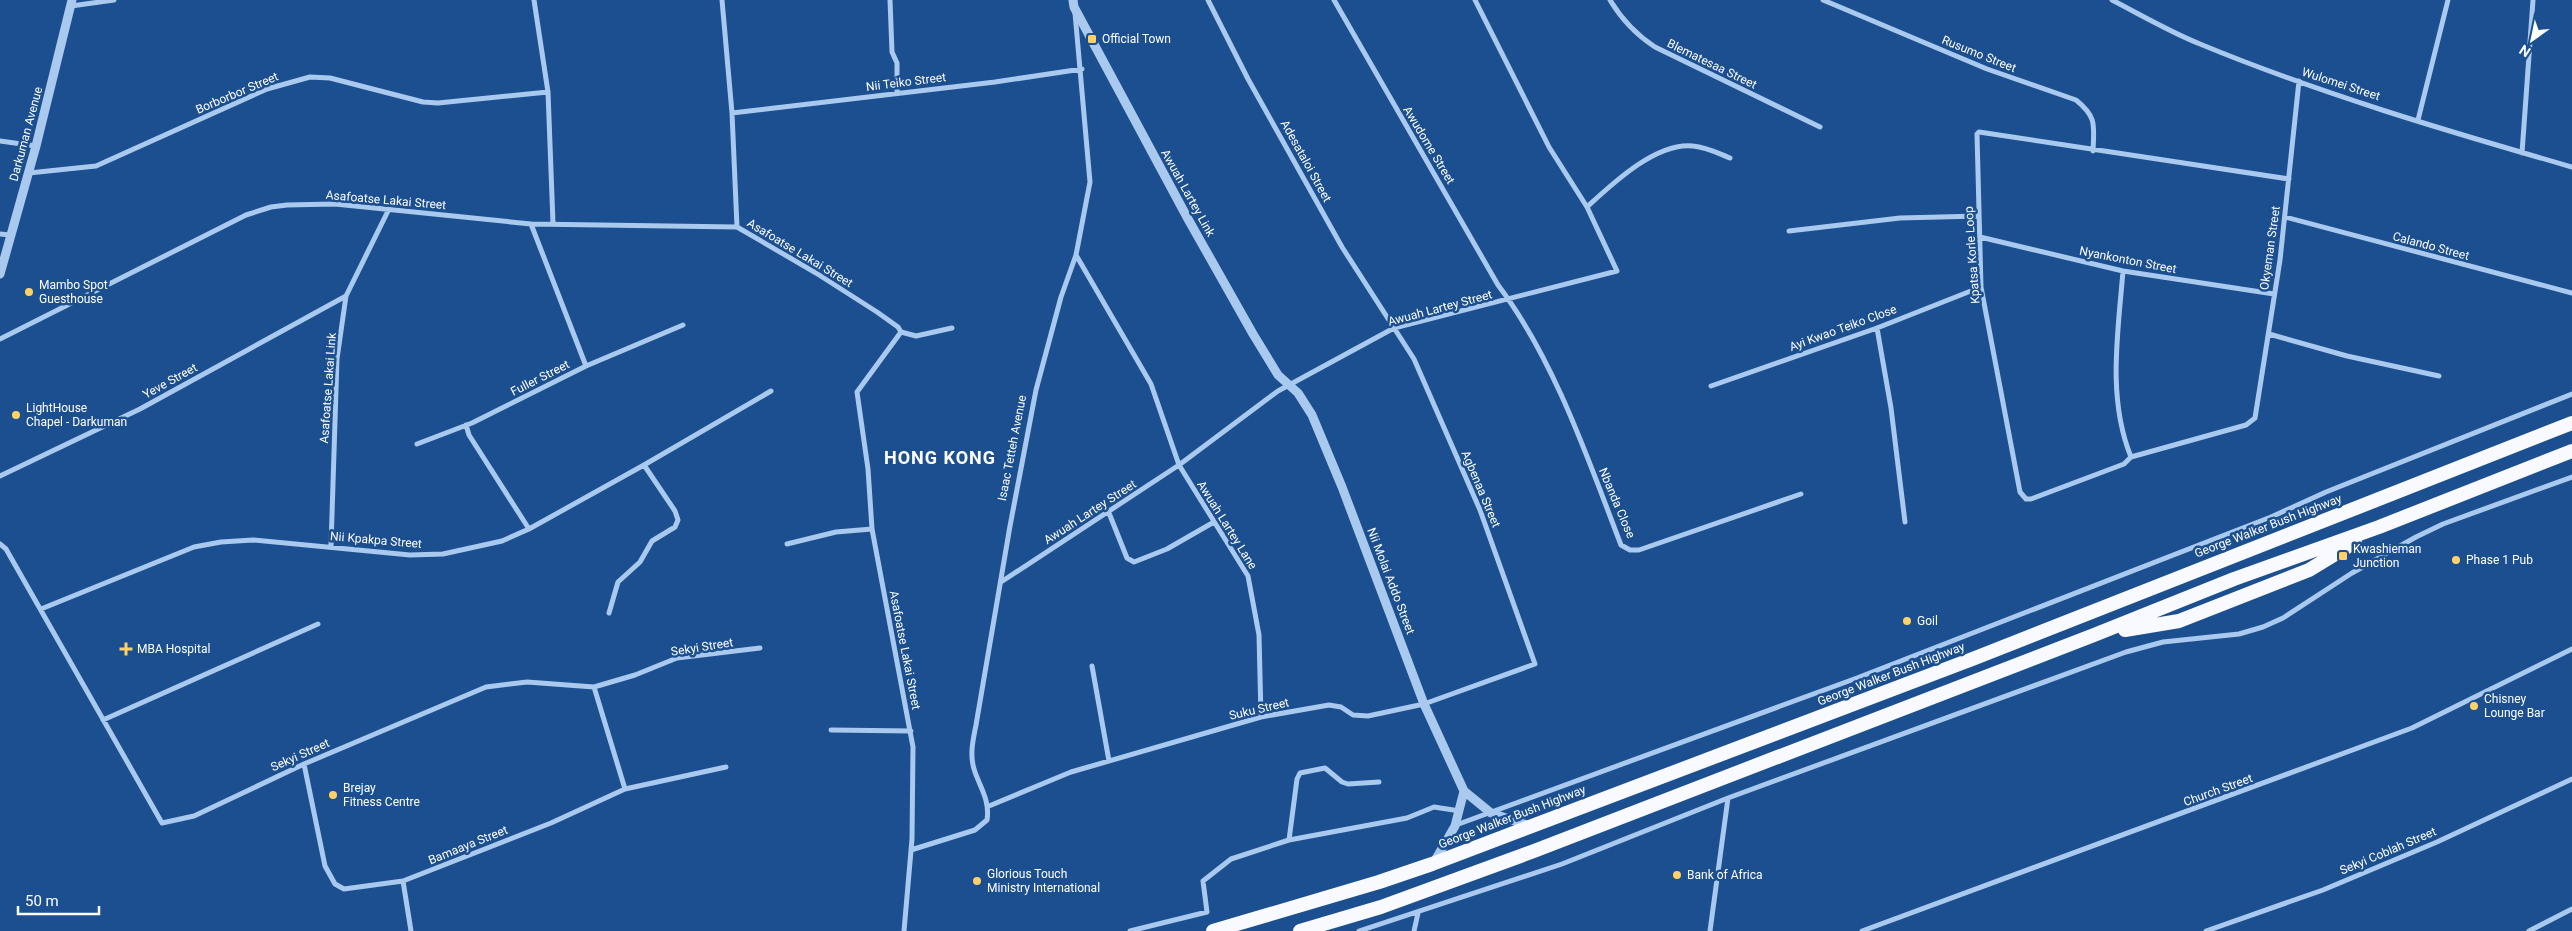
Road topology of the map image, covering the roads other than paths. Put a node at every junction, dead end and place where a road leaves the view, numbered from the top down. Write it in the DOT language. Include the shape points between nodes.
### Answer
graph roads {
  1 [pos="114,0"];
  2 [pos="534,0"];
  3 [pos="722,0"];
  4 [pos="890,0"];
  5 [pos="1208,0"];
  6 [pos="1334,0"];
  7 [pos="1475,0"];
  8 [pos="1610,0"];
  9 [pos="1823,0"];
  10 [pos="2112,0"];
  11 [pos="2448,0"];
  12 [pos="2533,0"];
  13 [pos="71,3"];
  14 [pos="1073,4"];
  15 [pos="1082,69"];
  16 [pos="2299,81"];
  17 [pos="548,92"];
  18 [pos="897,93"];
  19 [pos="732,113"];
  20 [pos="2418,120"];
  21 [pos="1820,127"];
  22 [pos="0,141"];
  23 [pos="36,146"];
  24 [pos="2093,151"];
  25 [pos="2522,153"];
  26 [pos="1730,158"];
  27 [pos="2572,167"];
  28 [pos="29,173"];
  29 [pos="2289,179"];
  30 [pos="1587,207"];
  31 [pos="388,211"];
  32 [pos="1979,216"];
  33 [pos="2285,216"];
  34 [pos="531,224"];
  35 [pos="553,224"];
  36 [pos="737,228"];
  37 [pos="1789,231"];
  38 [pos="5,234"];
  39 [pos="1980,237"];
  40 [pos="1076,255"];
  41 [pos="2123,271"];
  42 [pos="0,274"];
  43 [pos="1981,287"];
  44 [pos="2572,293"];
  45 [pos="2274,294"];
  46 [pos="346,296"];
  47 [pos="1509,300"];
  48 [pos="683,324"];
  49 [pos="952,328"];
  50 [pos="1394,328"];
  51 [pos="1877,328"];
  52 [pos="900,332"];
  53 [pos="2269,334"];
  54 [pos="0,339"];
  55 [pos="586,366"];
  56 [pos="2439,376"];
  57 [pos="1290,384"];
  58 [pos="1711,386"];
  59 [pos="771,391"];
  60 [pos="2572,394"];
  61 [pos="2256,418"];
  62 [pos="2572,423"];
  63 [pos="466,425"];
  64 [pos="417,444"];
  65 [pos="2572,451"];
  66 [pos="2131,457"];
  67 [pos="644,465"];
  68 [pos="1179,465"];
  69 [pos="0,476"];
  70 [pos="2572,477"];
  71 [pos="1801,494"];
  72 [pos="1108,513"];
  73 [pos="1214,522"];
  74 [pos="1905,522"];
  75 [pos="528,529"];
  76 [pos="872,529"];
  77 [pos="0,544"];
  78 [pos="787,544"];
  79 [pos="332,546"];
  80 [pos="1001,582"];
  81 [pos="41,609"];
  82 [pos="609,614"];
  83 [pos="318,624"];
  84 [pos="760,648"];
  85 [pos="2572,648"];
  86 [pos="1535,664"];
  87 [pos="1092,666"];
  88 [pos="594,687"];
  89 [pos="1424,704"];
  90 [pos="1261,717"];
  91 [pos="103,720"];
  92 [pos="831,730"];
  93 [pos="911,731"];
  94 [pos="1109,761"];
  95 [pos="304,764"];
  96 [pos="726,766"];
  97 [pos="2572,778"];
  98 [pos="1379,782"];
  99 [pos="625,789"];
  100 [pos="1464,791"];
  101 [pos="1728,798"];
  102 [pos="989,806"];
  103 [pos="1460,810"];
  104 [pos="1491,813"];
  105 [pos="1455,826"];
  106 [pos="1530,826"];
  107 [pos="1289,840"];
  108 [pos="911,850"];
  109 [pos="1432,864"];
  110 [pos="403,881"];
  111 [pos="2572,909"];
  112 [pos="1418,913"];
  113 [pos="411,931"];
  114 [pos="904,931"];
  115 [pos="1130,931"];
  116 [pos="1212,931"];
  117 [pos="1300,931"];
  118 [pos="1359,931"];
  119 [pos="1414,931"];
  120 [pos="1710,931"];
  121 [pos="1862,931"];
  122 [pos="2206,931"];
  123 [pos="2529,931"];
  1 -- 13 [label="street"];
  2 -- 17 [label="street"];
  3 -- 19 [label="street"];
  4 -- 18 [label="street"];
  5 -- 50 [label="street, Adesataloi Street" via="1248,80 1342,247"];
  6 -- 47 [label="street, Awudome Street"];
  7 -- 30 [label="street, Awuah Lartey Street" via="1549,147"];
  8 -- 21 [label="street, Blematesaa Street" via="1632,31 1655,47"];
  9 -- 24 [label="street, Rusumo Street" via="1987,70 2076,100 2094,119"];
  10 -- 16 [label="street, Wulomei Street" via="2199,44"];
  11 -- 20 [label="street"];
  12 -- 25 [label="street"];
  13 -- 23 [label="street, Darkuman Avenue"];
  14 -- 15 [label="street, Isaac Tetteh Avenue"];
  14 -- 57 [label="street, Awuah Lartey Link" via="1253,334 1278,375"];
  15 -- 18 [label="street, Nii Teiko Street"];
  15 -- 40 [label="street, Isaac Tetteh Avenue" via="1090,182"];
  16 -- 20 [label="street, Wulomei Street"];
  16 -- 29 [label="street, Okyeman Street"];
  17 -- 28 [label="street, Borborbor Street" via="438,103 310,77 268,89 96,166"];
  17 -- 35 [label="street"];
  18 -- 19 [label="street, Nii Teiko Street"];
  19 -- 36 [label="street"];
  20 -- 25 [label="street, Wulomei Street"];
  22 -- 23 [label="street"];
  23 -- 28 [label="street, Darkuman Avenue"];
  24 -- 29 [label="street, Kpatsa Korle Loop"];
  24 -- 32 [label="street, Kpatsa Korle Loop" via="1980,132 1975,138"];
  25 -- 27 [label="street, Wulomei Street"];
  26 -- 30 [label="street" via="1693,146 1678,146 1628,172"];
  28 -- 38 [label="street, Darkuman Avenue"];
  29 -- 33 [label="street, Okyeman Street"];
  30 -- 47 [label="street, Awuah Lartey Street" via="1617,272"];
  31 -- 34 [label="street, Asafoatse Lakai Street"];
  31 -- 46 [label="street, Asafoatse Lakai Link"];
  31 -- 54 [label="street, Asafoatse Lakai Street" via="307,204 271,207 246,215"];
  32 -- 37 [label="street" via="1900,218"];
  32 -- 39 [label="street, Kpatsa Korle Loop"];
  33 -- 44 [label="street, Calando Street"];
  33 -- 45 [label="street, Okyeman Street"];
  34 -- 35 [label="street, Asafoatse Lakai Street"];
  34 -- 55 [label="street, Fuller Street"];
  35 -- 36 [label="street, Asafoatse Lakai Street"];
  36 -- 52 [label="street, Asafoatse Lakai Street" via="862,302 898,327"];
  38 -- 42 [label="street, Darkuman Avenue"];
  39 -- 41 [label="street, Nyankonton Street"];
  39 -- 43 [label="street, Kpatsa Korle Loop"];
  40 -- 68 [label="street, Awuah Lartey Lane" via="1150,384"];
  40 -- 80 [label="street, Isaac Tetteh Avenue" via="1036,390"];
  41 -- 45 [label="street, Nyankonton Street"];
  41 -- 66 [label="street" via="2116,390"];
  43 -- 51 [label="street, Ayi Kwao Teiko Close"];
  43 -- 66 [label="street, Kpatsa Korle Loop" via="2022,496 2031,499 2124,464"];
  45 -- 53 [label="street, Okyeman Street"];
  46 -- 69 [label="street, Yeve Street" via="140,409"];
  46 -- 79 [label="street, Asafoatse Lakai Link" via="337,359"];
  47 -- 50 [label="street, Awuah Lartey Street"];
  47 -- 71 [label="street, Nbanda Close" via="1528,328 1574,426 1621,545 1639,550"];
  48 -- 55 [label="street"];
  49 -- 52 [label="street" via="916,336"];
  50 -- 57 [label="street, Awuah Lartey Street"];
  50 -- 86 [label="street, Agbenaa Street" via="1414,359 1480,510"];
  51 -- 58 [label="street, Ayi Kwao Teiko Close"];
  51 -- 74 [label="street"];
  52 -- 76 [label="street, Asafoatse Lakai Street" via="857,392 868,469"];
  53 -- 56 [label="street" via="2347,356"];
  53 -- 61 [label="street, Okyeman Street"];
  55 -- 63 [label="street, Fuller Street"];
  57 -- 68 [label="street, Awuah Lartey Street"];
  57 -- 89 [label="street, Nii Molai Addo Street" via="1312,415 1342,486"];
  59 -- 67 [label="street, Nii Kpakpa Street"];
  60 -- 104 [label="street" via="2271,517 1857,678"];
  61 -- 66 [label="street, Kpatsa Korle Loop" via="2246,424"];
  62 -- 106 [label="highway, George Walker Bush Highway" via="1975,658"];
  63 -- 64 [label="street, Fuller Street"];
  63 -- 75 [label="street"];
  65 -- 117 [label="highway" via="2379,527 2309,570 2179,621 2094,635 1534,851 1381,907"];
  67 -- 75 [label="street, Nii Kpakpa Street"];
  67 -- 82 [label="street" via="678,520 675,527 647,546 640,562 618,582"];
  68 -- 72 [label="street, Awuah Lartey Street"];
  68 -- 73 [label="street, Awuah Lartey Lane"];
  70 -- 101 [label="street" via="2425,532 2263,627 2239,634 2162,642 2126,652"];
  72 -- 73 [label="street" via="1127,558 1134,562 1167,549"];
  72 -- 80 [label="street, Awuah Lartey Street"];
  73 -- 90 [label="street, Awuah Lartey Lane" via="1248,576 1259,634"];
  75 -- 79 [label="street, Nii Kpakpa Street" via="502,541 442,554 410,555"];
  76 -- 78 [label="street" via="836,532"];
  76 -- 93 [label="street, Asafoatse Lakai Street"];
  77 -- 81 [label="street, Sekyi Street" via="6,548"];
  79 -- 81 [label="street, Nii Kpakpa Street" via="252,540 221,542 194,548"];
  80 -- 102 [label="street, Isaac Tetteh Avenue" via="972,752 974,770"];
  81 -- 91 [label="street, Sekyi Street"];
  83 -- 91 [label="street"];
  84 -- 88 [label="street, Sekyi Street" via="677,658"];
  85 -- 121 [label="street, Church Street" via="2412,728"];
  86 -- 89 [label="street, Suku Street"];
  87 -- 94 [label="street"];
  88 -- 95 [label="street, Sekyi Street" via="527,682 486,687"];
  88 -- 99 [label="street"];
  89 -- 90 [label="street, Suku Street" via="1368,716 1353,715 1341,707 1329,705"];
  89 -- 100 [label="street, Nii Molai Addo Street"];
  90 -- 94 [label="street, Suku Street"];
  91 -- 95 [label="street, Sekyi Street" via="162,823 194,816"];
  92 -- 93 [label="street"];
  93 -- 108 [label="street, Asafoatse Lakai Street" via="914,770"];
  94 -- 102 [label="street, Suku Street" via="1071,772"];
  95 -- 110 [label="street, Bamaaya Street" via="325,866 334,884 344,889 357,889"];
  96 -- 99 [label="street, Bamaaya Street"];
  97 -- 122 [label="street, Sekyi Coblah Street" via="2437,842 2331,886"];
  98 -- 107 [label="street" via="1348,784 1325,768 1300,773"];
  99 -- 110 [label="street, Bamaaya Street" via="551,823"];
  100 -- 103 [label="street"];
  100 -- 104 [label="street, Nii Molai Addo Street"];
  101 -- 112 [label="street" via="1562,864"];
  101 -- 120 [label="street"];
  102 -- 108 [label="street" via="987,820 975,830"];
  103 -- 105 [label="street"];
  103 -- 107 [label="street" via="1434,807 1407,818"];
  104 -- 105 [label="street"];
  104 -- 106 [label="street, Nii Molai Addo Street"];
  105 -- 109 [label="street"];
  106 -- 109 [label="highway, George Walker Bush Highway"];
  107 -- 115 [label="street" via="1231,859 1203,881 1208,912"];
  108 -- 114 [label="street, Asafoatse Lakai Street"];
  109 -- 116 [label="highway, George Walker Bush Highway"];
  110 -- 113 [label="street"];
  111 -- 123 [label="street"];
  112 -- 118 [label="street"];
  112 -- 119 [label="street"];
}
